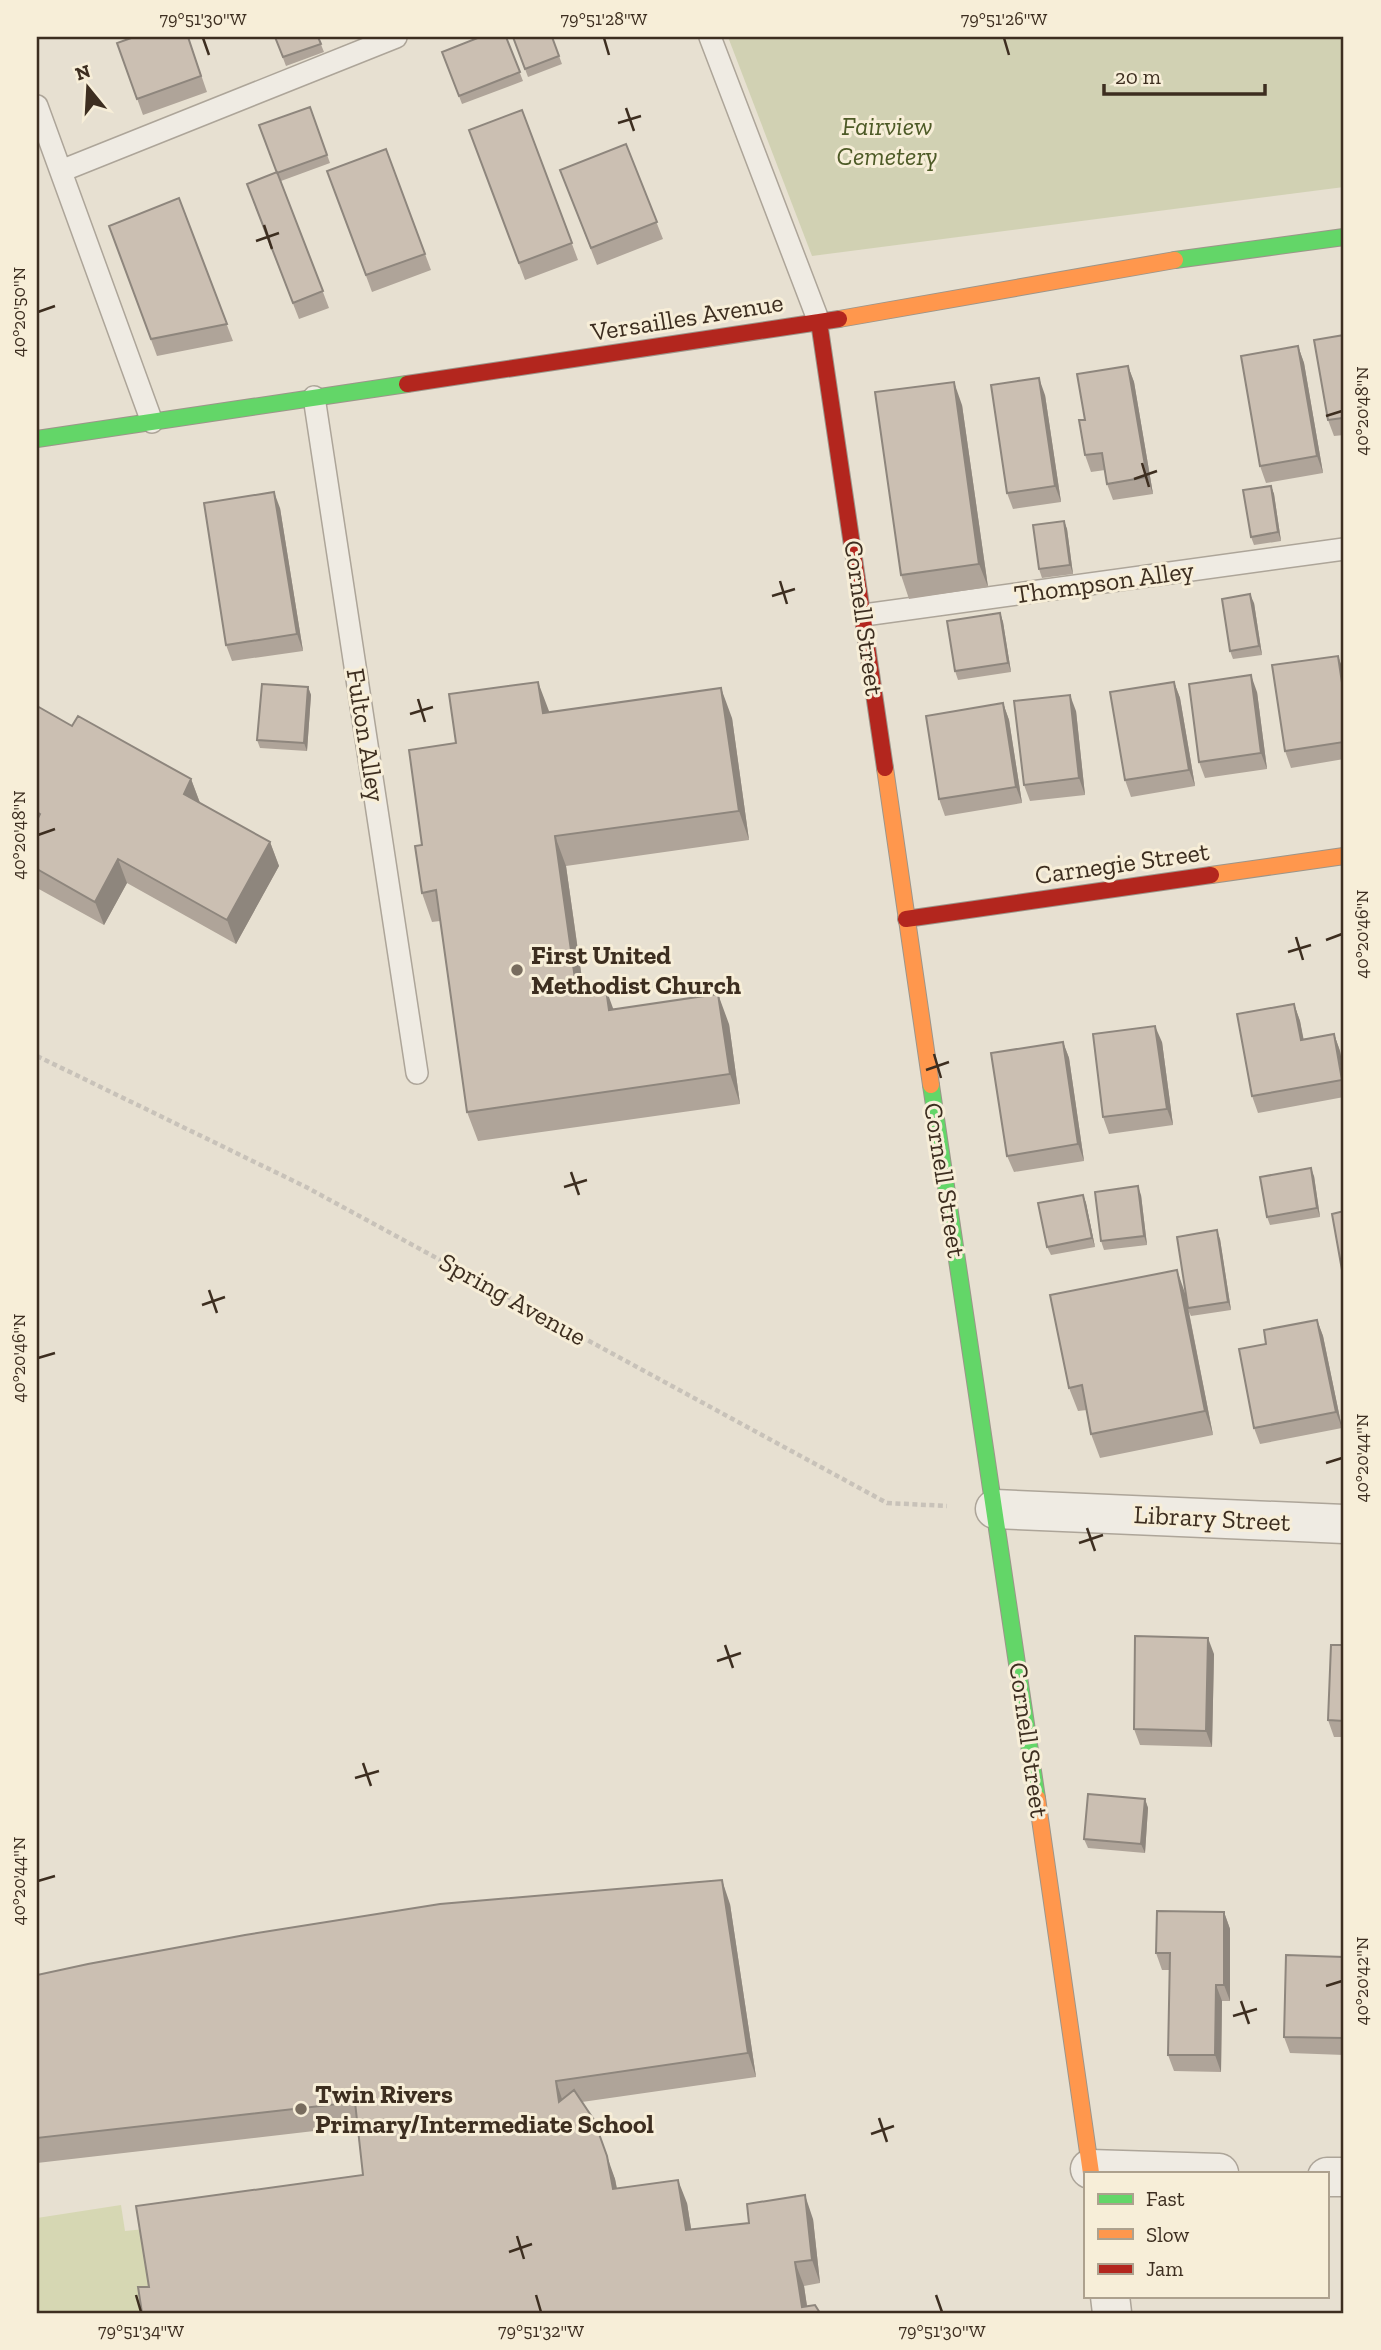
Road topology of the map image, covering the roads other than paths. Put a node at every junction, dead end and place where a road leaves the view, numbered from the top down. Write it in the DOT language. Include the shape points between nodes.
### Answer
graph roads {
  1 [pos="396,37"];
  2 [pos="710,37"];
  3 [pos="37,106"];
  4 [pos="61,171"];
  5 [pos="1344,237"];
  6 [pos="819,322"];
  7 [pos="314,397"];
  8 [pos="152,422"];
  9 [pos="37,439"];
  10 [pos="1344,549"];
  11 [pos="864,615"];
  12 [pos="1344,856"];
  13 [pos="906,919"];
  14 [pos="417,1073"];
  15 [pos="995,1509"];
  16 [pos="1344,1524"];
  17 [pos="1091,2171"];
  18 [pos="1155,2172"];
  1 -- 4 [label="lane"];
  2 -- 6 [label="lane, Cornell Street"];
  3 -- 4 [label="lane"];
  4 -- 8 [label="lane"];
  5 -- 6 [label="street, Versailles Avenue" via="1169,261"];
  6 -- 7 [label="street, Versailles Avenue"];
  6 -- 11 [label="street, Cornell Street"];
  7 -- 8 [label="street, Versailles Avenue"];
  7 -- 14 [label="lane, Fulton Alley"];
  8 -- 9 [label="street, Versailles Avenue"];
  10 -- 11 [label="lane, Thompson Alley"];
  11 -- 13 [label="street, Cornell Street"];
  12 -- 13 [label="street, Carnegie Street"];
  13 -- 15 [label="street, Cornell Street"];
  15 -- 16 [label="street, Library Street"];
  15 -- 17 [label="street, Cornell Street"];
  17 -- 18 [label="street"];
}
